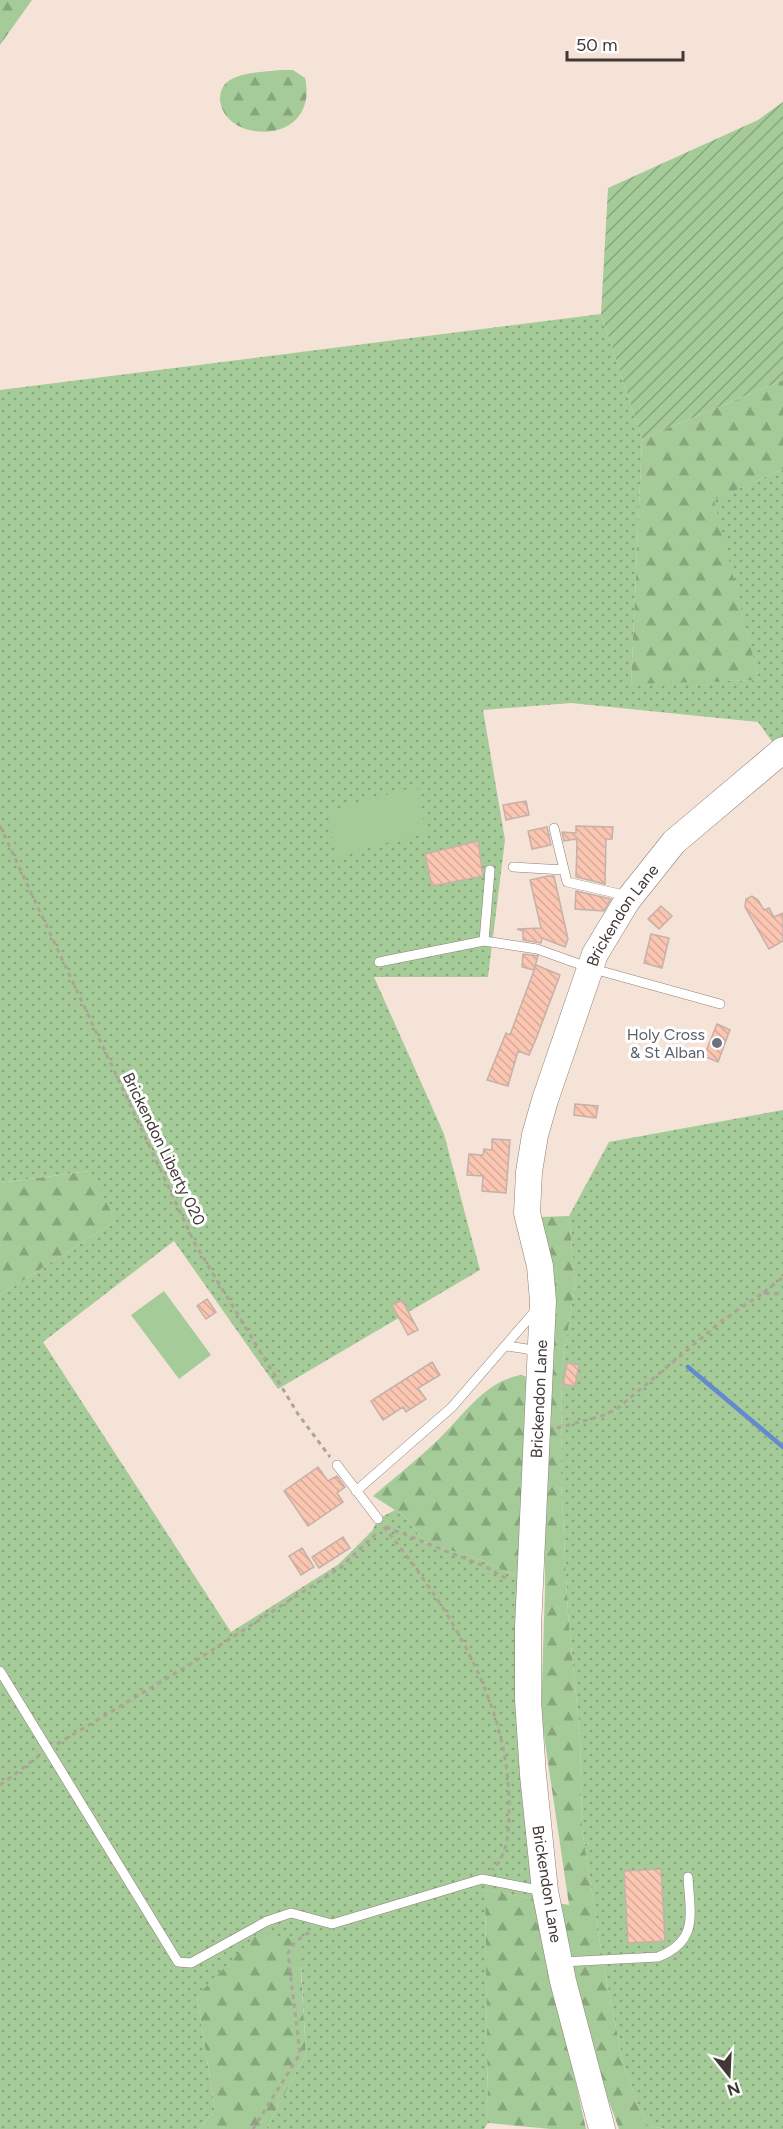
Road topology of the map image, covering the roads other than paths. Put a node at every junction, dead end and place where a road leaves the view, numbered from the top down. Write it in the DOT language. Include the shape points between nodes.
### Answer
graph roads {
  1 [pos="783,750"];
  2 [pos="554,828"];
  3 [pos="513,867"];
  4 [pos="490,870"];
  5 [pos="564,870"];
  6 [pos="627,901"];
  7 [pos="484,940"];
  8 [pos="379,963"];
  9 [pos="590,968"];
  10 [pos="720,1004"];
  11 [pos="543,1301"];
  12 [pos="507,1346"];
  13 [pos="541,1355"];
  14 [pos="337,1465"];
  15 [pos="356,1491"];
  16 [pos="381,1523"];
  17 [pos="0,1671"];
  18 [pos="688,1877"];
  19 [pos="545,1891"];
  20 [pos="560,1962"];
  21 [pos="602,2129"];
  1 -- 6 [label="street, Brickendon Lane" via="674,842"];
  2 -- 5 [label="lane"];
  3 -- 5 [label="lane"];
  4 -- 7 [label="lane"];
  5 -- 6 [label="lane" via="567,882 624,895"];
  6 -- 9 [label="street, Brickendon Lane"];
  7 -- 8 [label="lane"];
  7 -- 9 [label="lane" via="537,949"];
  9 -- 10 [label="lane"];
  9 -- 11 [label="street, Brickendon Lane" via="545,1100 529,1172 527,1213 540,1266"];
  11 -- 12 [label="lane"];
  11 -- 13 [label="street, Brickendon Lane"];
  12 -- 13 [label="lane"];
  12 -- 15 [label="lane" via="431,1427"];
  13 -- 19 [label="street, Brickendon Lane" via="535,1434 537,1479 528,1700"];
  14 -- 15 [label="lane"];
  15 -- 16 [label="lane"];
  17 -- 19 [label="lane" via="178,1962 191,1963 291,1913 332,1924 482,1879"];
  18 -- 20 [label="lane" via="690,1928 684,1941 671,1952 658,1957"];
  19 -- 20 [label="street, Brickendon Lane"];
  20 -- 21 [label="street, Brickendon Lane"];
}
